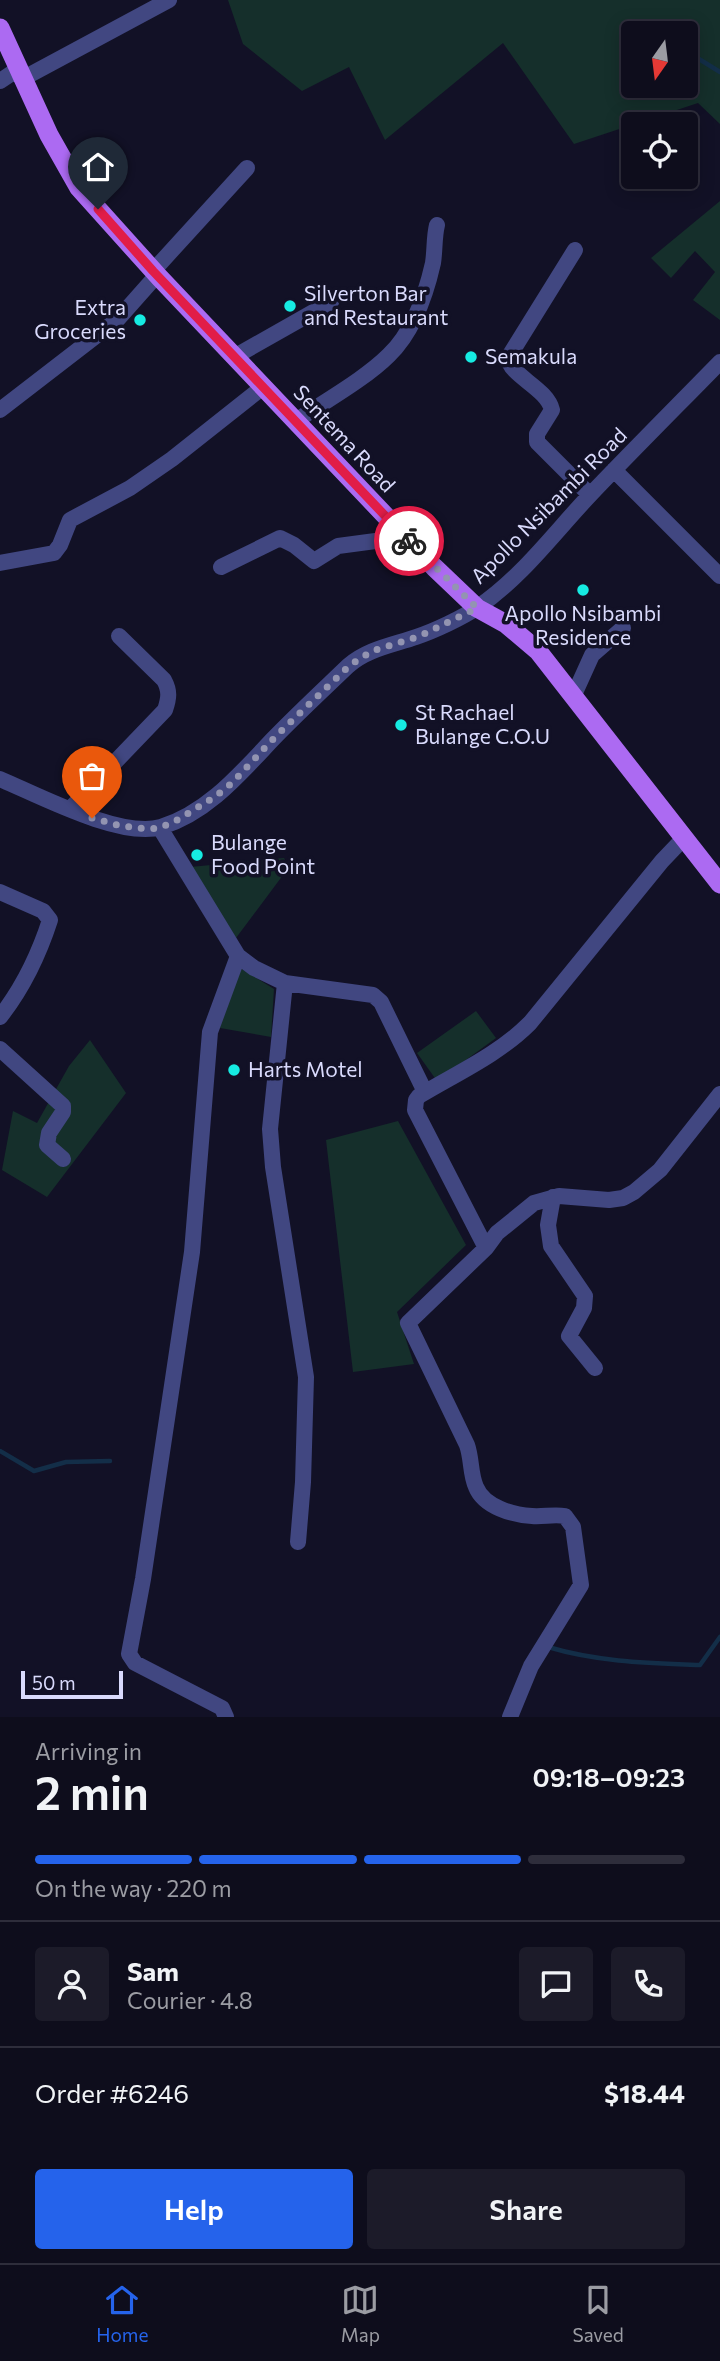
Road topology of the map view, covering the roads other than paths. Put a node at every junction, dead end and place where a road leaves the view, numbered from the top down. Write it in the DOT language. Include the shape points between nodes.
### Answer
graph roads {
  1 [pos="169,0"];
  2 [pos="0,28"];
  3 [pos="20,74"];
  4 [pos="0,81"];
  5 [pos="247,168"];
  6 [pos="437,225"];
  7 [pos="575,250"];
  8 [pos="155,273"];
  9 [pos="331,302"];
  10 [pos="234,357"];
  11 [pos="720,362"];
  12 [pos="263,387"];
  13 [pos="0,410"];
  14 [pos="296,421"];
  15 [pos="614,470"];
  16 [pos="590,495"];
  17 [pos="400,531"];
  18 [pos="0,563"];
  19 [pos="221,567"];
  20 [pos="720,576"];
  21 [pos="477,608"];
  22 [pos="623,628"];
  23 [pos="120,636"];
  24 [pos="573,697"];
  25 [pos="1,785"];
  26 [pos="70,809"];
  27 [pos="160,828"];
  28 [pos="683,839"];
  29 [pos="720,884"];
  30 [pos="0,892"];
  31 [pos="238,956"];
  32 [pos="285,984"];
  33 [pos="0,1017"];
  34 [pos="0,1049"];
  35 [pos="425,1092"];
  36 [pos="720,1094"];
  37 [pos="63,1159"];
  38 [pos="553,1197"];
  39 [pos="486,1248"];
  40 [pos="595,1368"];
  41 [pos="298,1542"];
  42 [pos="226,1717"];
  43 [pos="510,1717"];
  1 -- 3 [label="street"];
  2 -- 3 [label="main road, Sentema Road"];
  3 -- 4 [label="street"];
  3 -- 8 [label="main road, Sentema Road" via="79,188"];
  5 -- 8 [label="street"];
  6 -- 14 [label="street" via="433,265 419,310 403,337 390,355"];
  7 -- 16 [label="street" via="509,358 512,368 551,404 537,442"];
  8 -- 10 [label="main road, Sentema Road"];
  8 -- 13 [label="street" via="118,319"];
  9 -- 10 [label="street"];
  10 -- 12 [label="main road, Sentema Road"];
  11 -- 15 [label="street, Apollo Nsibambi Road"];
  12 -- 14 [label="main road, Sentema Road"];
  12 -- 18 [label="street" via="141,481 70,520 57,551"];
  14 -- 17 [label="main road, Sentema Road"];
  15 -- 16 [label="street, Apollo Nsibambi Road"];
  15 -- 20 [label="street"];
  16 -- 21 [label="street, Apollo Nsibambi Road" via="516,575"];
  17 -- 19 [label="street" via="383,540 338,546 314,561 280,538"];
  17 -- 21 [label="main road, Sentema Road"];
  21 -- 24 [label="main road, Sentema Road" via="522,636"];
  21 -- 27 [label="street, Apollo Nsibambi Road" via="420,636 372,651 350,665 232,783"];
  22 -- 24 [label="street" via="592,655"];
  23 -- 26 [label="street" via="163,680 169,698 165,710"];
  24 -- 28 [label="main road, Sentema Road"];
  25 -- 26 [label="street"];
  26 -- 27 [label="street" via="121,826"];
  27 -- 31 [label="street"];
  28 -- 29 [label="main road, Sentema Road"];
  28 -- 35 [label="street" via="514,1039"];
  30 -- 33 [label="street" via="43,911 50,920 26,977"];
  31 -- 32 [label="street"];
  31 -- 42 [label="street" via="210,1032 192,1252 129,1654 135,1663 222,1708"];
  32 -- 35 [label="street" via="373,995 381,1002"];
  32 -- 41 [label="street" via="270,1129 306,1377"];
  34 -- 37 [label="street" via="63,1106 47,1145"];
  35 -- 39 [label="street" via="416,1100 415,1110"];
  36 -- 38 [label="street" via="660,1170 634,1192 609,1200"];
  38 -- 39 [label="street" via="534,1203"];
  38 -- 40 [label="street" via="548,1225 551,1246 584,1296 584,1308 569,1336"];
  39 -- 43 [label="street" via="408,1323 471,1454 479,1493 519,1515 565,1516 573,1527 581,1585 531,1667"];
}
